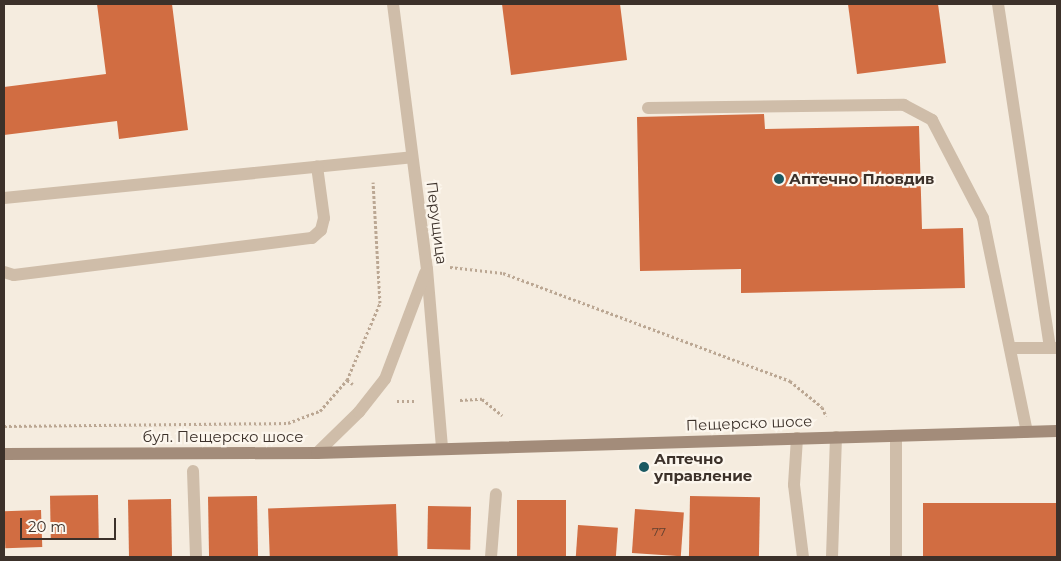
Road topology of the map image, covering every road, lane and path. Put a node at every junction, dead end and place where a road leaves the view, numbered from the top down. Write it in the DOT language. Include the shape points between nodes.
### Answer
graph roads {
  1 [pos="393,4"];
  2 [pos="998,4"];
  3 [pos="648,108"];
  4 [pos="412,156"];
  5 [pos="371,160"];
  6 [pos="317,166"];
  7 [pos="4,198"];
  8 [pos="427,269"];
  9 [pos="4,272"];
  10 [pos="1010,348"];
  11 [pos="1054,348"];
  12 [pos="347,380"];
  13 [pos="372,395"];
  14 [pos="436,401"];
  15 [pos="502,415"];
  16 [pos="4,426"];
  17 [pos="1057,431"];
  18 [pos="1028,432"];
  19 [pos="896,436"];
  20 [pos="836,437"];
  21 [pos="797,438"];
  22 [pos="442,448"];
  23 [pos="317,453"];
  24 [pos="4,454"];
  25 [pos="194,472"];
  26 [pos="496,494"];
  27 [pos="196,557"];
  28 [pos="491,557"];
  29 [pos="803,557"];
  30 [pos="832,557"];
  31 [pos="896,557"];
  1 -- 4 [label="street, Перущица"];
  2 -- 11 [label="street"];
  3 -- 10 [label="street" via="904,105 932,120 983,218"];
  4 -- 5 [label="street"];
  4 -- 8 [label="street, Перущица"];
  5 -- 6 [label="street"];
  5 -- 12 [label="path" via="380,303"];
  6 -- 7 [label="street"];
  6 -- 9 [label="street" via="324,218 321,230 312,238 14,275"];
  8 -- 13 [label="street" via="385,379"];
  8 -- 14 [label="street, Перущица"];
  8 -- 20 [label="path" via="460,266 503,274 790,381 822,407"];
  10 -- 11 [label="street"];
  10 -- 18 [label="street"];
  12 -- 13 [label="path"];
  12 -- 16 [label="path" via="320,411 288,423"];
  13 -- 14 [label="path" via="382,401"];
  13 -- 23 [label="street"];
  14 -- 15 [label="path" via="482,399"];
  14 -- 22 [label="street, Перущица"];
  17 -- 18 [label="main road, Пещерско шосе"];
  18 -- 19 [label="main road, Пещерско шосе"];
  19 -- 20 [label="main road, Пещерско шосе"];
  19 -- 31 [label="street"];
  20 -- 21 [label="main road, Пещерско шосе"];
  20 -- 30 [label="street"];
  21 -- 22 [label="main road, Пещерско шосе"];
  21 -- 29 [label="street" via="794,485"];
  22 -- 23 [label="main road, бул. Пещерско шосе"];
  23 -- 24 [label="main road, бул. Пещерско шосе"];
  25 -- 27 [label="street"];
  26 -- 28 [label="street"];
}
